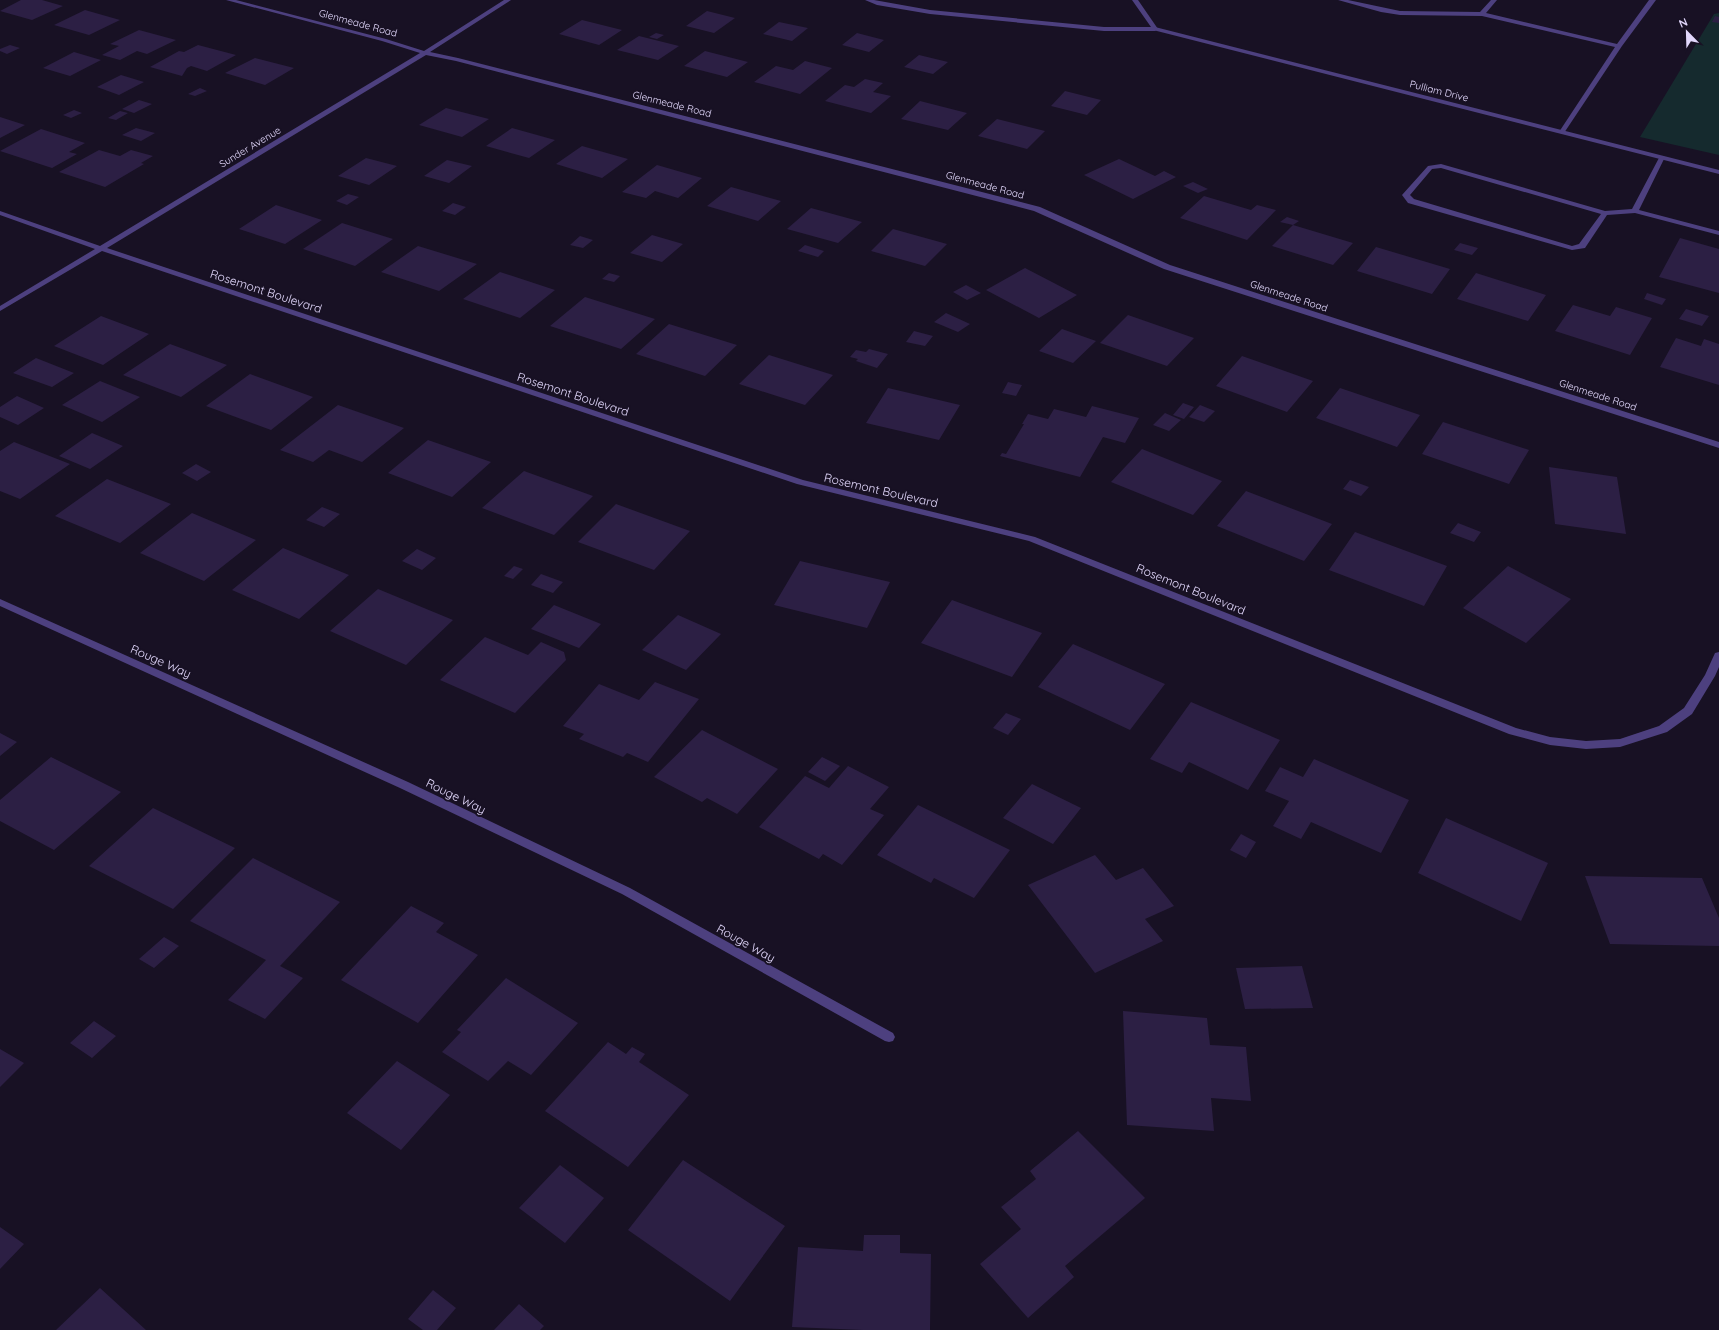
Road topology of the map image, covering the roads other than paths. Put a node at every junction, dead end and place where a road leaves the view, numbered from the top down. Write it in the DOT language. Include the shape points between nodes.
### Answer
graph roads {
  1 [pos="229,0"];
  2 [pos="508,0"];
  3 [pos="868,0"];
  4 [pos="1135,0"];
  5 [pos="1341,0"];
  6 [pos="1494,0"];
  7 [pos="1653,0"];
  8 [pos="1482,14"];
  9 [pos="1155,29"];
  10 [pos="1619,46"];
  11 [pos="426,53"];
  12 [pos="1562,132"];
  13 [pos="1662,157"];
  14 [pos="1719,172"];
  15 [pos="1636,211"];
  16 [pos="0,213"];
  17 [pos="1605,213"];
  18 [pos="1719,233"];
  19 [pos="101,247"];
  20 [pos="0,309"];
  21 [pos="1719,445"];
  22 [pos="0,602"];
  23 [pos="1719,655"];
  24 [pos="889,1037"];
  1 -- 11 [label="street, Glenmeade Road"];
  2 -- 11 [label="street, Sunder Avenue"];
  3 -- 9 [label="street, Pulliam Drive" via="877,4 930,12 1104,29"];
  4 -- 9 [label="street"];
  5 -- 8 [label="street" via="1400,12"];
  6 -- 8 [label="street"];
  7 -- 10 [label="street"];
  8 -- 10 [label="street"];
  9 -- 12 [label="street, Pulliam Drive"];
  10 -- 12 [label="street"];
  11 -- 19 [label="street, Sunder Avenue"];
  11 -- 21 [label="street, Glenmeade Road" via="456,58 1037,209 1167,267"];
  12 -- 13 [label="street, Pulliam Drive"];
  13 -- 14 [label="street, Pulliam Drive"];
  13 -- 15 [label="street"];
  15 -- 17 [label="street"];
  15 -- 18 [label="street"];
  16 -- 19 [label="street, Rosemont Boulevard"];
  17 -- 17 [label="street" via="1441,166 1430,167 1406,194 1411,201 1572,248 1582,246"];
  19 -- 20 [label="street, Sunder Avenue"];
  19 -- 23 [label="street, Rosemont Boulevard" via="800,482 852,497 981,524 1032,539 1513,732 1550,741 1586,745 1620,743 1663,730 1688,711 1710,676"];
  22 -- 24 [label="street, Rouge Way" via="404,785 618,888"];
}
